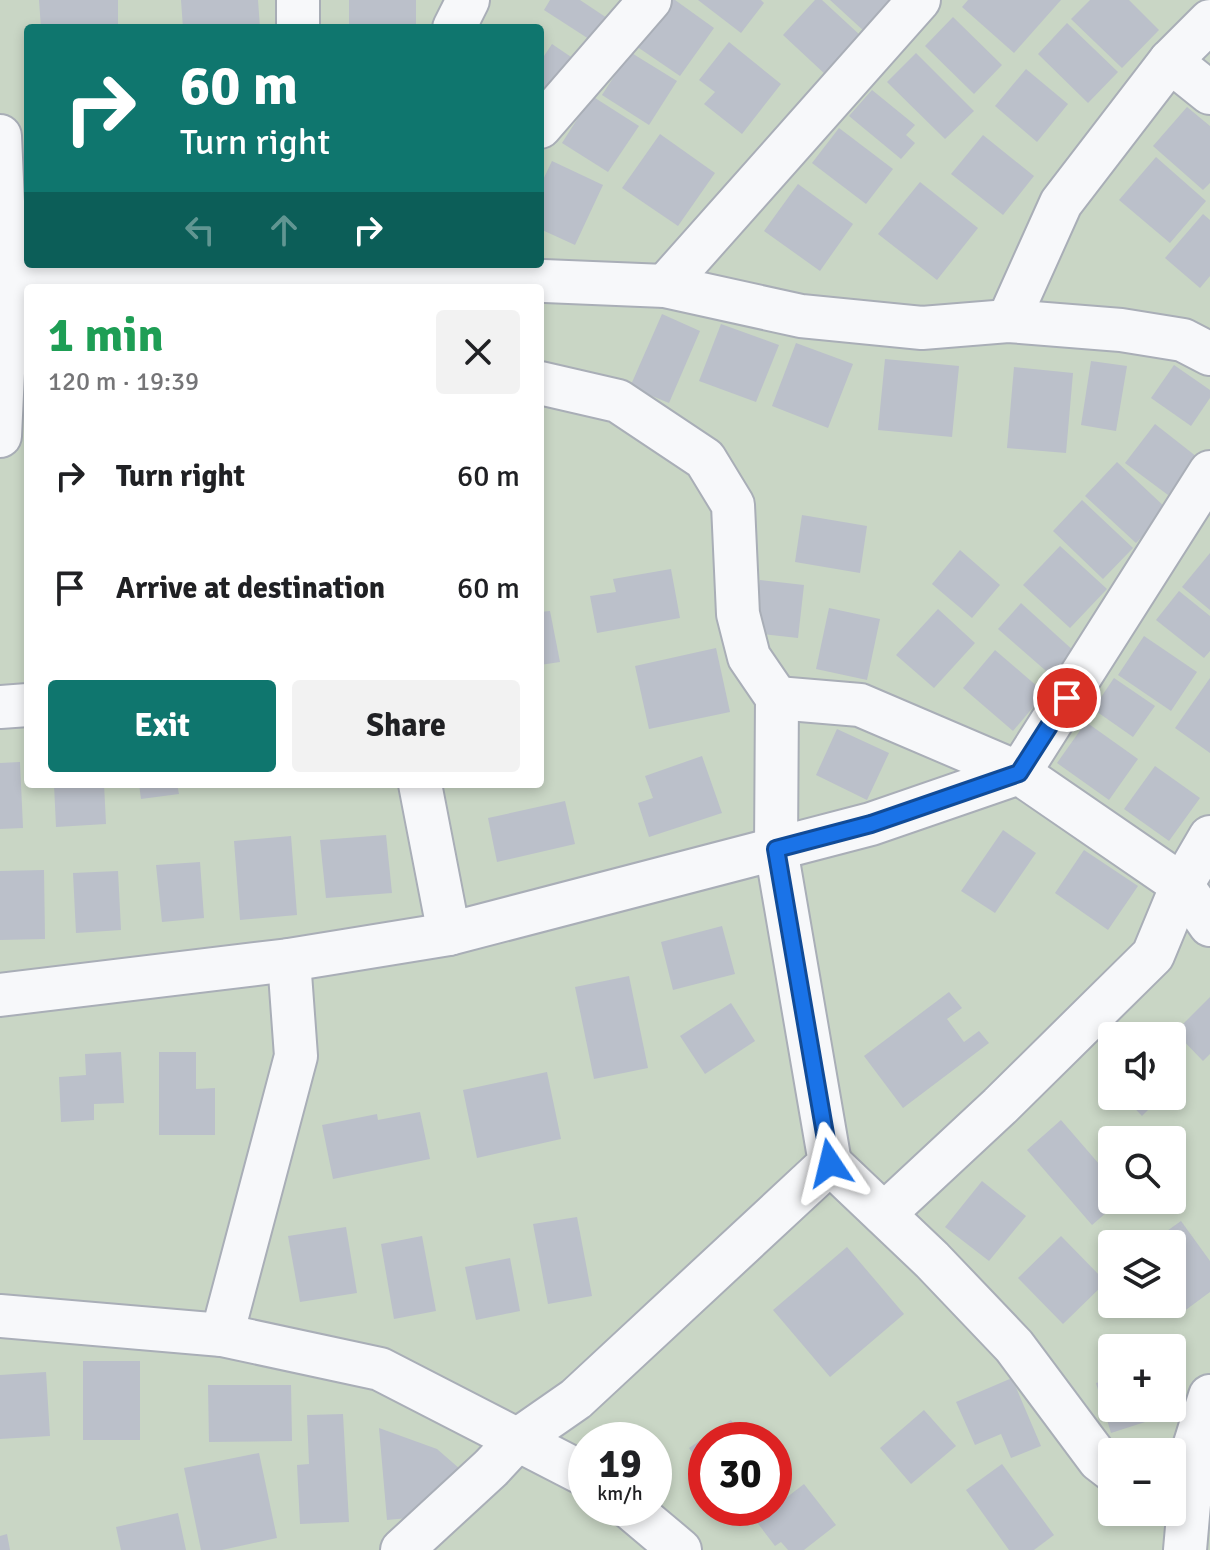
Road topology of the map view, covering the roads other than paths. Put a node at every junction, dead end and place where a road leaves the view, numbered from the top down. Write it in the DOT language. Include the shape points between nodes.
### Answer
graph roads {
  1 [pos="298,0"];
  2 [pos="468,0"];
  3 [pos="650,0"];
  4 [pos="919,0"];
  5 [pos="1205,0"];
  6 [pos="1210,5"];
  7 [pos="1210,21"];
  8 [pos="298,24"];
  9 [pos="456,24"];
  10 [pos="1170,61"];
  11 [pos="1210,93"];
  12 [pos="544,122"];
  13 [pos="0,136"];
  14 [pos="303,270"];
  15 [pos="448,276"];
  16 [pos="92,284"];
  17 [pos="665,286"];
  18 [pos="16,289"];
  19 [pos="1008,321"];
  20 [pos="1210,354"];
  21 [pos="544,384"];
  22 [pos="24,438"];
  23 [pos="0,439"];
  24 [pos="1210,472"];
  25 [pos="777,698"];
  26 [pos="24,705"];
  27 [pos="0,707"];
  28 [pos="1019,773"];
  29 [pos="421,788"];
  30 [pos="1209,841"];
  31 [pos="776,849"];
  32 [pos="1182,885"];
  33 [pos="1210,925"];
  34 [pos="449,934"];
  35 [pos="289,960"];
  36 [pos="0,995"];
  37 [pos="830,1163"];
  38 [pos="884,1214"];
  39 [pos="0,1316"];
  40 [pos="222,1335"];
  41 [pos="1210,1396"];
  42 [pos="517,1440"];
  43 [pos="1098,1459"];
  44 [pos="568,1466"];
  45 [pos="651,1526"];
  46 [pos="1186,1533"];
  47 [pos="402,1550"];
  48 [pos="680,1550"];
  1 -- 8 [label="street"];
  2 -- 9 [label="street"];
  3 -- 12 [label="street"];
  4 -- 17 [label="street"];
  5 -- 6 [label="street"];
  7 -- 10 [label="street"];
  10 -- 11 [label="street"];
  10 -- 19 [label="street" via="1061,203"];
  13 -- 18 [label="street"];
  14 -- 15 [label="street"];
  14 -- 16 [label="street"];
  15 -- 17 [label="street"];
  17 -- 19 [label="street" via="801,316 922,328"];
  18 -- 23 [label="street"];
  19 -- 20 [label="street" via="1183,340"];
  21 -- 25 [label="street" via="618,401 705,459 733,505 738,614 749,657"];
  22 -- 23 [label="street"];
  24 -- 28 [label="street"];
  25 -- 28 [label="street" via="860,705"];
  25 -- 31 [label="street"];
  26 -- 27 [label="street"];
  28 -- 31 [label="street" via="871,824"];
  28 -- 32 [label="street"];
  29 -- 34 [label="street"];
  30 -- 32 [label="street"];
  31 -- 34 [label="street"];
  31 -- 37 [label="street"];
  32 -- 33 [label="street"];
  32 -- 38 [label="street" via="1153,955"];
  34 -- 35 [label="street"];
  35 -- 36 [label="street"];
  35 -- 40 [label="street" via="296,1056"];
  37 -- 38 [label="street"];
  37 -- 42 [label="street" via="576,1399"];
  38 -- 43 [label="street" via="1014,1346"];
  39 -- 40 [label="street"];
  40 -- 42 [label="street" via="380,1369"];
  41 -- 46 [label="street" via="1194,1447"];
  42 -- 44 [label="street"];
  42 -- 47 [label="street"];
  45 -- 48 [label="street"];
}
